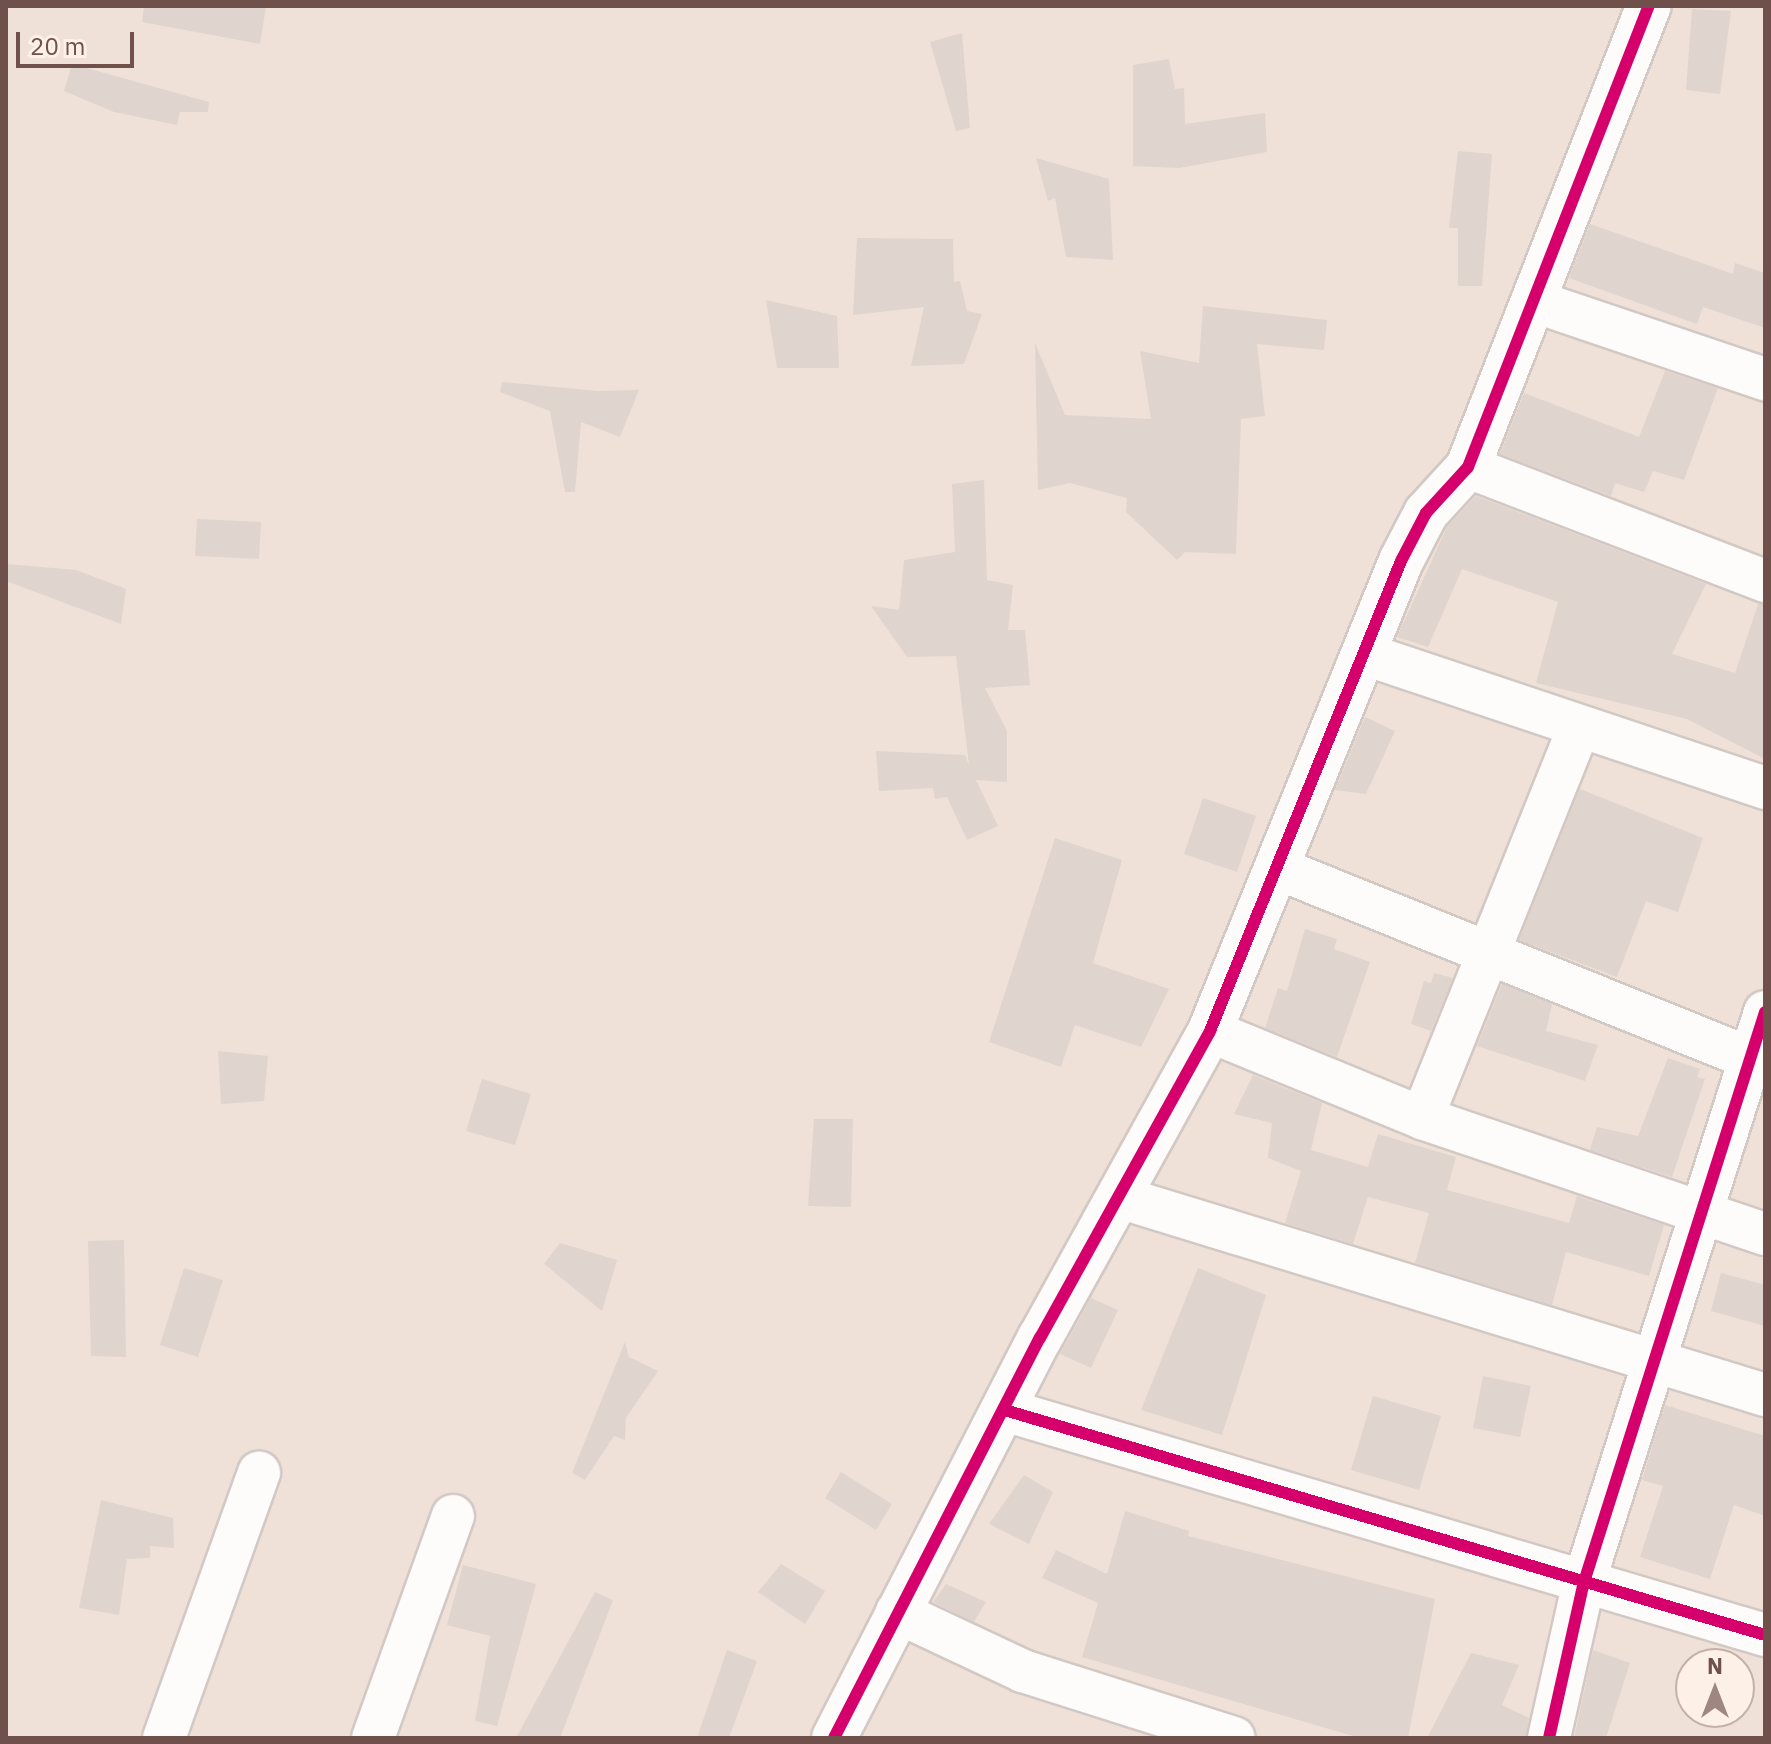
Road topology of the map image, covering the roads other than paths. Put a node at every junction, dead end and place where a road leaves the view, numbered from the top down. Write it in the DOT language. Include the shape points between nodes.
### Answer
graph roads {
  1 [pos="1649,6"];
  2 [pos="1537,302"];
  3 [pos="1765,379"];
  4 [pos="1468,467"];
  5 [pos="1765,581"];
  6 [pos="1365,654"];
  7 [pos="1579,727"];
  8 [pos="1765,788"];
  9 [pos="1277,868"];
  10 [pos="1488,950"];
  11 [pos="1765,1012"];
  12 [pos="1210,1031"];
  13 [pos="1747,1057"];
  14 [pos="1422,1118"];
  15 [pos="1122,1198"];
  16 [pos="1698,1209"];
  17 [pos="1765,1234"];
  18 [pos="1654,1361"];
  19 [pos="1765,1395"];
  20 [pos="1008,1411"];
  21 [pos="259,1473"];
  22 [pos="453,1516"];
  23 [pos="1584,1582"];
  24 [pos="897,1612"];
  25 [pos="1765,1635"];
  26 [pos="164,1738"];
  27 [pos="373,1738"];
  28 [pos="834,1738"];
  29 [pos="1234,1738"];
  30 [pos="1549,1738"];
  1 -- 2 [label="street"];
  2 -- 3 [label="street"];
  2 -- 4 [label="street"];
  4 -- 5 [label="street"];
  4 -- 6 [label="street" via="1426,513"];
  6 -- 7 [label="street"];
  6 -- 9 [label="street"];
  7 -- 8 [label="street"];
  7 -- 10 [label="street"];
  9 -- 10 [label="street"];
  9 -- 12 [label="street"];
  10 -- 13 [label="street"];
  10 -- 14 [label="street"];
  11 -- 13 [label="street"];
  12 -- 14 [label="street"];
  12 -- 15 [label="street"];
  13 -- 16 [label="street"];
  14 -- 16 [label="street"];
  15 -- 18 [label="street"];
  15 -- 20 [label="street" via="1040,1338"];
  16 -- 17 [label="street"];
  16 -- 18 [label="street"];
  18 -- 19 [label="street"];
  18 -- 23 [label="street"];
  20 -- 23 [label="street"];
  20 -- 24 [label="street"];
  21 -- 26 [label="street"];
  22 -- 27 [label="street"];
  23 -- 25 [label="street"];
  23 -- 30 [label="street"];
  24 -- 28 [label="street"];
  24 -- 29 [label="street" via="1023,1671"];
}
